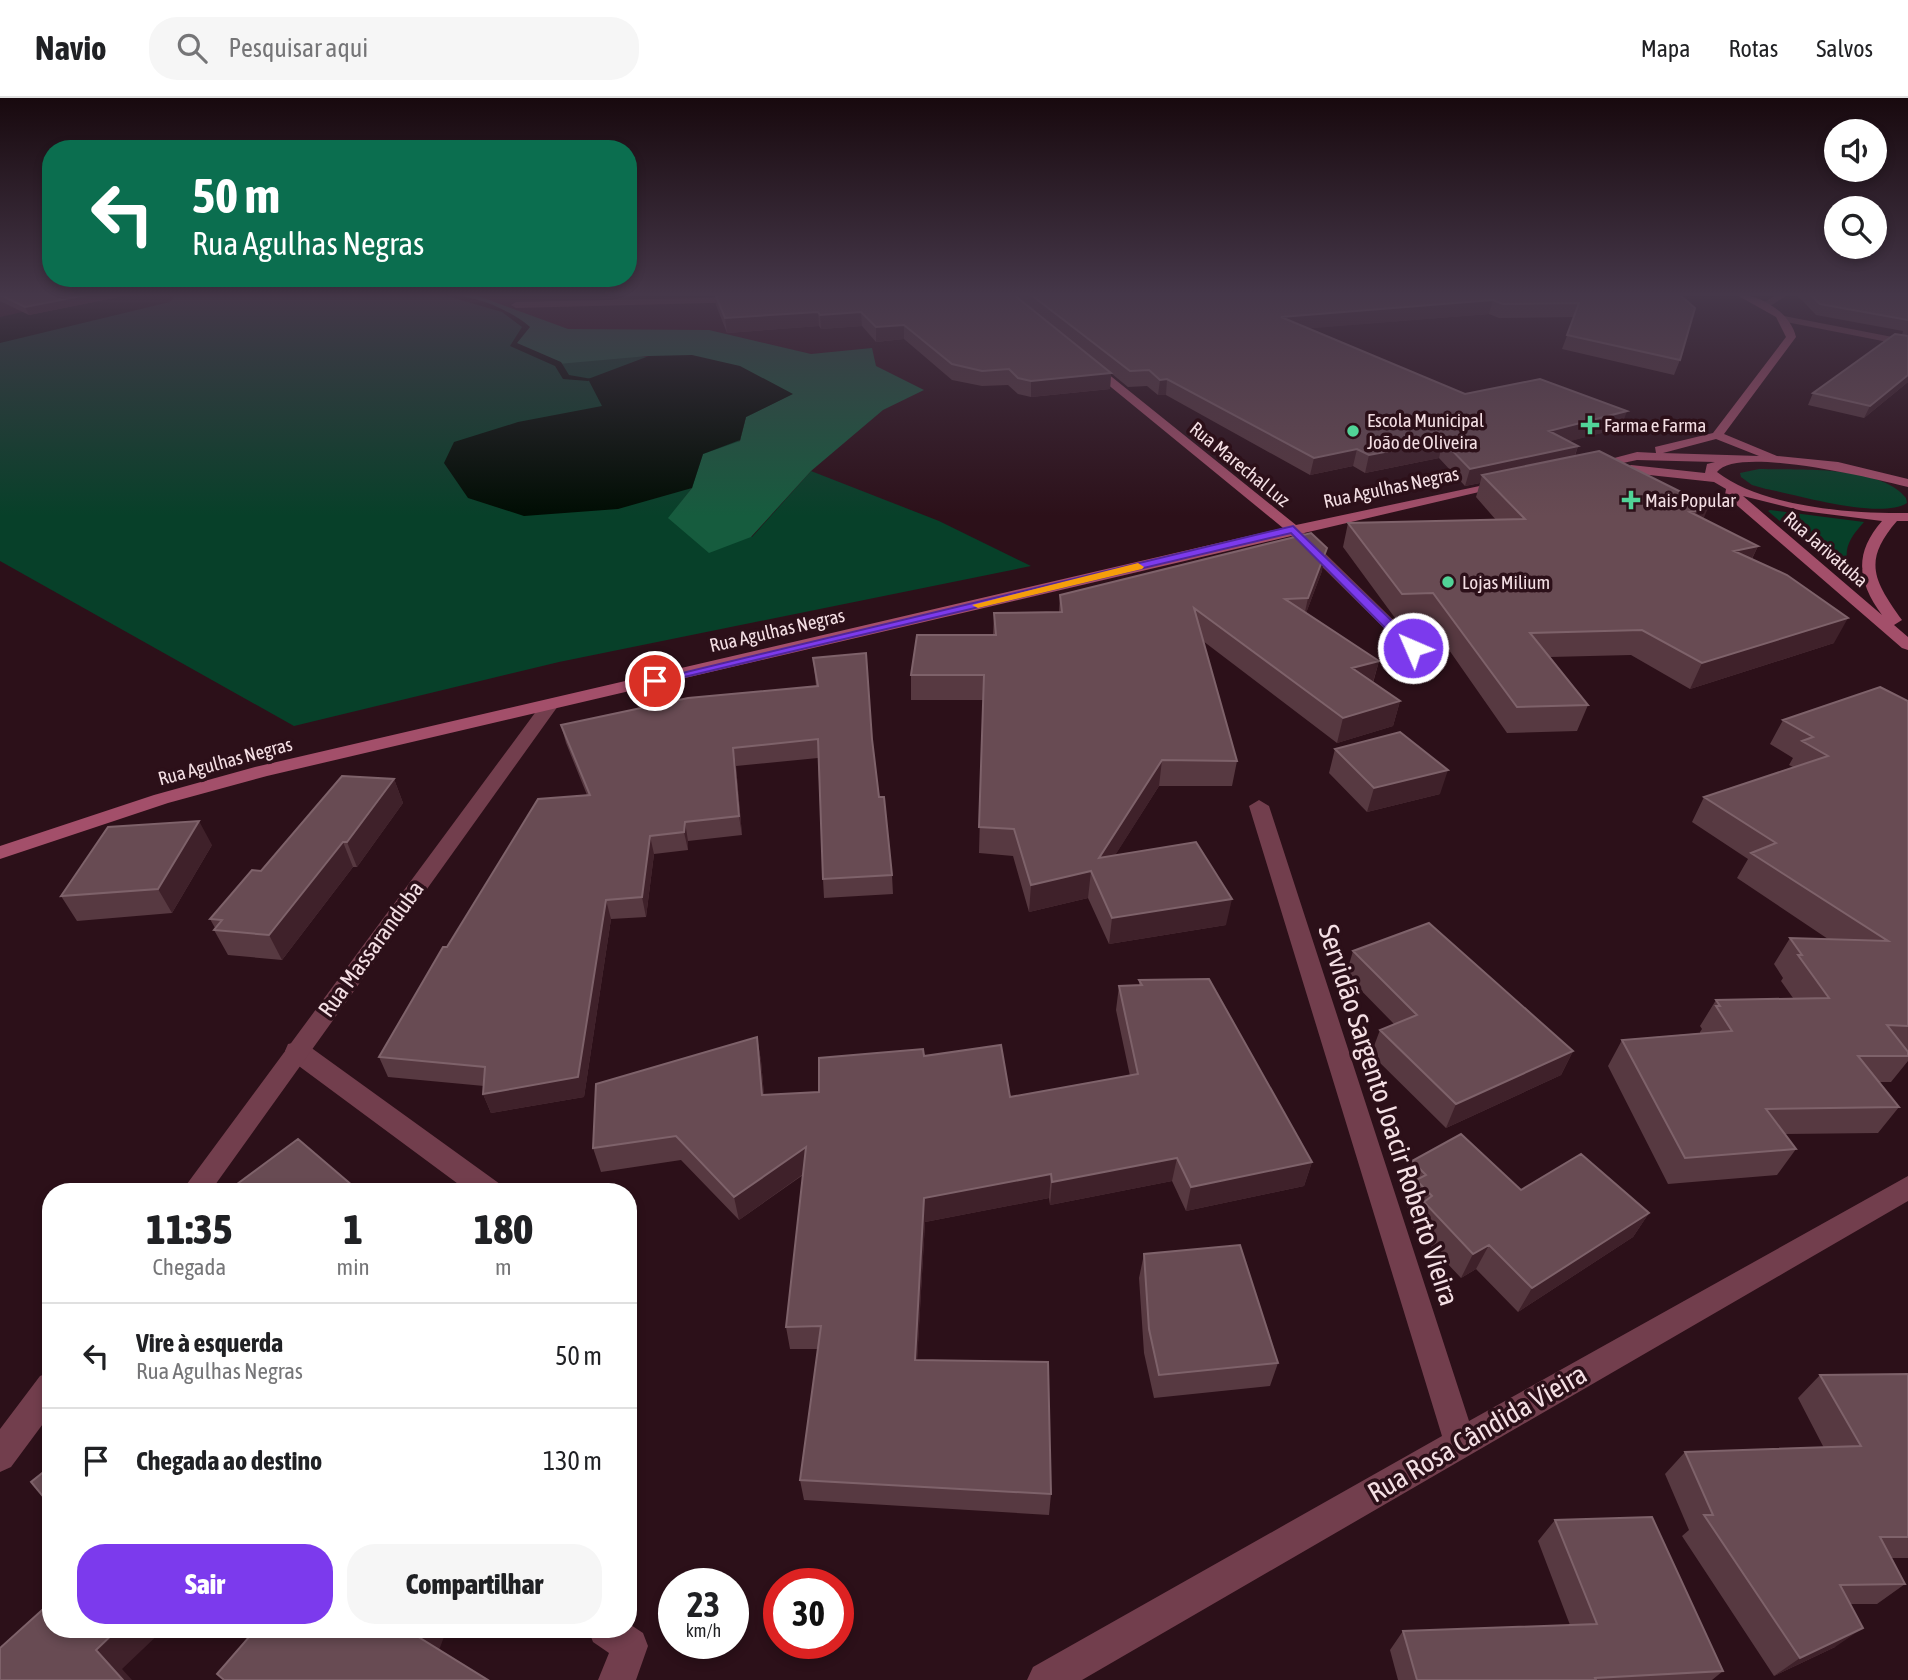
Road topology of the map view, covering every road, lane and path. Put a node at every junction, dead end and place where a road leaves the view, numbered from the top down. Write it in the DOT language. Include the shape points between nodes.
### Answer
graph roads {
  1 [pos="1093,368"];
  2 [pos="1770,368"];
  3 [pos="1717,435"];
  4 [pos="1691,439"];
  5 [pos="1637,456"];
  6 [pos="1779,460"];
  7 [pos="1712,471"];
  8 [pos="1904,480"];
  9 [pos="1513,483"];
  10 [pos="1908,517"];
  11 [pos="1892,518"];
  12 [pos="1293,530"];
  13 [pos="1908,639"];
  14 [pos="1908,645"];
  15 [pos="1413,648"];
  16 [pos="549,705"];
  17 [pos="1259,806"];
  18 [pos="0,853"];
  19 [pos="297,1051"];
  20 [pos="201,1183"];
  21 [pos="478,1183"];
  22 [pos="1908,1187"];
  23 [pos="42,1399"];
  24 [pos="1460,1443"];
  25 [pos="0,1456"];
  26 [pos="619,1638"];
  27 [pos="617,1680"];
  28 [pos="1046,1680"];
  1 -- 12 [label="main road, Rua Marechal Luz"];
  2 -- 3 [label="main road"];
  3 -- 4 [label="main road"];
  3 -- 6 [label="main road"];
  4 -- 5 [label="main road"];
  4 -- 7 [label="main road, Rua Jarivatuba"];
  5 -- 7 [label="main road"];
  5 -- 7 [label="main road" via="1575,470"];
  6 -- 7 [label="main road" via="1722,461"];
  6 -- 8 [label="main road"];
  7 -- 11 [label="main road" via="1774,500"];
  7 -- 14 [label="main road, Rua Jarivatuba"];
  9 -- 12 [label="main road, Rua Agulhas Negras"];
  10 -- 11 [label="main road"];
  11 -- 13 [label="main road, Rua Jarivatuba" via="1870,547 1865,569 1872,593"];
  12 -- 15 [label="street"];
  12 -- 16 [label="main road, Rua Agulhas Negras"];
  16 -- 18 [label="main road, Rua Agulhas Negras" via="262,771"];
  16 -- 19 [label="street, Rua Massaranduba"];
  17 -- 24 [label="street, Servidão Sargento Joacir Roberto Vieira"];
  19 -- 20 [label="street, Rua Massaranduba"];
  19 -- 21 [label="street"];
  22 -- 24 [label="street, Rua Rosa Cândida Vieira"];
  23 -- 25 [label="street"];
  24 -- 28 [label="street, Rua Rosa Cândida Vieira"];
  26 -- 27 [label="street" via="630,1646"];
}
